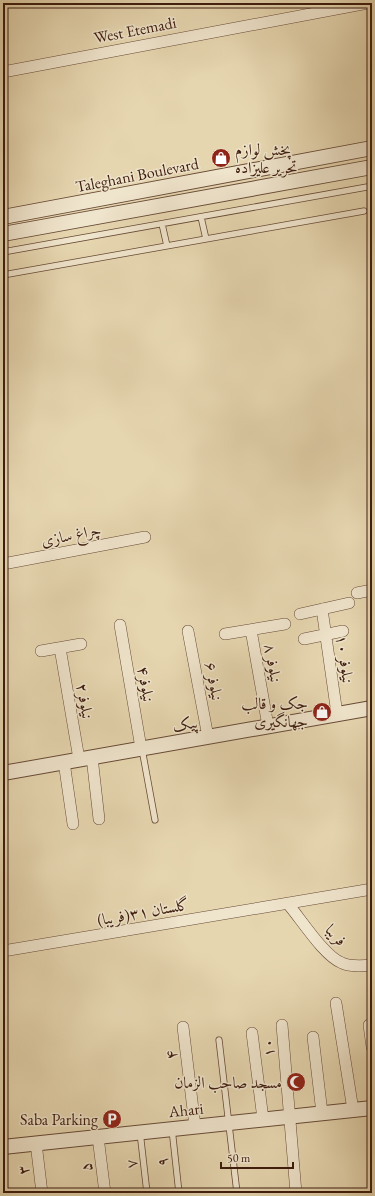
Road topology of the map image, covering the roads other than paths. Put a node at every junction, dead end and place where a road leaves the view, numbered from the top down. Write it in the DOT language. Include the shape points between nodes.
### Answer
graph roads {
  1 [pos="368,3"];
  2 [pos="3,72"];
  3 [pos="372,148"];
  4 [pos="372,167"];
  5 [pos="367,187"];
  6 [pos="364,211"];
  7 [pos="3,217"];
  8 [pos="201,217"];
  9 [pos="162,224"];
  10 [pos="3,234"];
  11 [pos="206,239"];
  12 [pos="167,246"];
  13 [pos="3,252"];
  14 [pos="3,275"];
  15 [pos="145,537"];
  16 [pos="3,564"];
  17 [pos="372,590"];
  18 [pos="358,593"];
  19 [pos="349,603"];
  20 [pos="322,609"];
  21 [pos="300,614"];
  22 [pos="285,624"];
  23 [pos="120,625"];
  24 [pos="251,630"];
  25 [pos="188,631"];
  26 [pos="343,631"];
  27 [pos="225,634"];
  28 [pos="325,634"];
  29 [pos="304,638"];
  30 [pos="81,644"];
  31 [pos="60,648"];
  32 [pos="40,651"];
  33 [pos="372,708"];
  34 [pos="337,714"];
  35 [pos="268,726"];
  36 [pos="208,737"];
  37 [pos="141,748"];
  38 [pos="86,758"];
  39 [pos="64,762"];
  40 [pos="3,773"];
  41 [pos="99,820"];
  42 [pos="155,820"];
  43 [pos="73,824"];
  44 [pos="372,890"];
  45 [pos="288,904"];
  46 [pos="3,951"];
  47 [pos="372,965"];
  48 [pos="336,1003"];
  49 [pos="282,1025"];
  50 [pos="369,1025"];
  51 [pos="183,1027"];
  52 [pos="252,1033"];
  53 [pos="313,1036"];
  54 [pos="219,1040"];
  55 [pos="372,1047"];
  56 [pos="372,1108"];
  57 [pos="353,1110"];
  58 [pos="322,1113"];
  59 [pos="291,1116"];
  60 [pos="263,1119"];
  61 [pos="228,1123"];
  62 [pos="195,1126"];
  63 [pos="172,1129"];
  64 [pos="140,1132"];
  65 [pos="98,1137"];
  66 [pos="36,1143"];
  67 [pos="3,1147"];
  68 [pos="42,1193"];
  69 [pos="105,1193"];
  70 [pos="147,1193"];
  71 [pos="178,1193"];
  72 [pos="237,1193"];
  73 [pos="296,1193"];
  1 -- 2 [label="street, West Etemadi"];
  3 -- 7 [label="street, Taleghani Boulevard"];
  4 -- 10 [label="street, Taleghani Boulevard"];
  5 -- 8 [label="lane"];
  6 -- 11 [label="lane"];
  8 -- 9 [label="lane"];
  8 -- 11 [label="lane"];
  9 -- 12 [label="lane"];
  9 -- 13 [label="lane"];
  11 -- 12 [label="lane"];
  12 -- 14 [label="lane"];
  15 -- 16 [label="street, چراغ سازی"];
  17 -- 18 [label="street"];
  19 -- 20 [label="street"];
  20 -- 21 [label="street"];
  20 -- 28 [label="street, نیلوفر ۱۰"];
  22 -- 24 [label="street"];
  23 -- 37 [label="street, نیلوفر۴"];
  24 -- 27 [label="street"];
  24 -- 35 [label="street, نیلوفر ۸"];
  25 -- 36 [label="street, نیلوفر ۶"];
  26 -- 28 [label="street"];
  28 -- 29 [label="street"];
  28 -- 34 [label="street, نیلوفر ۱۰"];
  30 -- 31 [label="street"];
  31 -- 32 [label="street"];
  31 -- 38 [label="street, نیلوفر۲"];
  33 -- 34 [label="street, پیک"];
  34 -- 35 [label="street, پیک"];
  35 -- 36 [label="street, پیک"];
  36 -- 37 [label="street, پیک"];
  37 -- 38 [label="street, پیک"];
  37 -- 42 [label="lane"];
  38 -- 39 [label="street, پیک"];
  38 -- 41 [label="street, نیلوفر۲"];
  39 -- 40 [label="street, پیک"];
  39 -- 43 [label="street"];
  44 -- 45 [label="street, گلستان ۳۱(فریبا)"];
  45 -- 46 [label="street, گلستان ۳۱(فریبا)"];
  45 -- 47 [label="street, فریبا" via="328,954 342,963 360,967"];
  48 -- 57 [label="street"];
  49 -- 59 [label="street, ۱۰"];
  50 -- 55 [label="street"];
  51 -- 62 [label="street, ۴"];
  52 -- 60 [label="street"];
  53 -- 58 [label="street"];
  54 -- 61 [label="lane"];
  56 -- 57 [label="street, Ahari"];
  57 -- 58 [label="street, Ahari"];
  58 -- 59 [label="street, Ahari"];
  59 -- 60 [label="street, Ahari"];
  59 -- 73 [label="street, ۱۰"];
  60 -- 61 [label="street, Ahari"];
  61 -- 62 [label="street, Ahari"];
  61 -- 72 [label="lane"];
  62 -- 63 [label="street, Ahari"];
  63 -- 64 [label="street, Ahari"];
  63 -- 71 [label="lane, ۹"];
  64 -- 65 [label="street, Ahari"];
  64 -- 70 [label="lane, ۷"];
  65 -- 66 [label="street, Ahari"];
  65 -- 69 [label="street, ۵"];
  66 -- 67 [label="street, Ahari"];
  66 -- 68 [label="street, ۳"];
}
